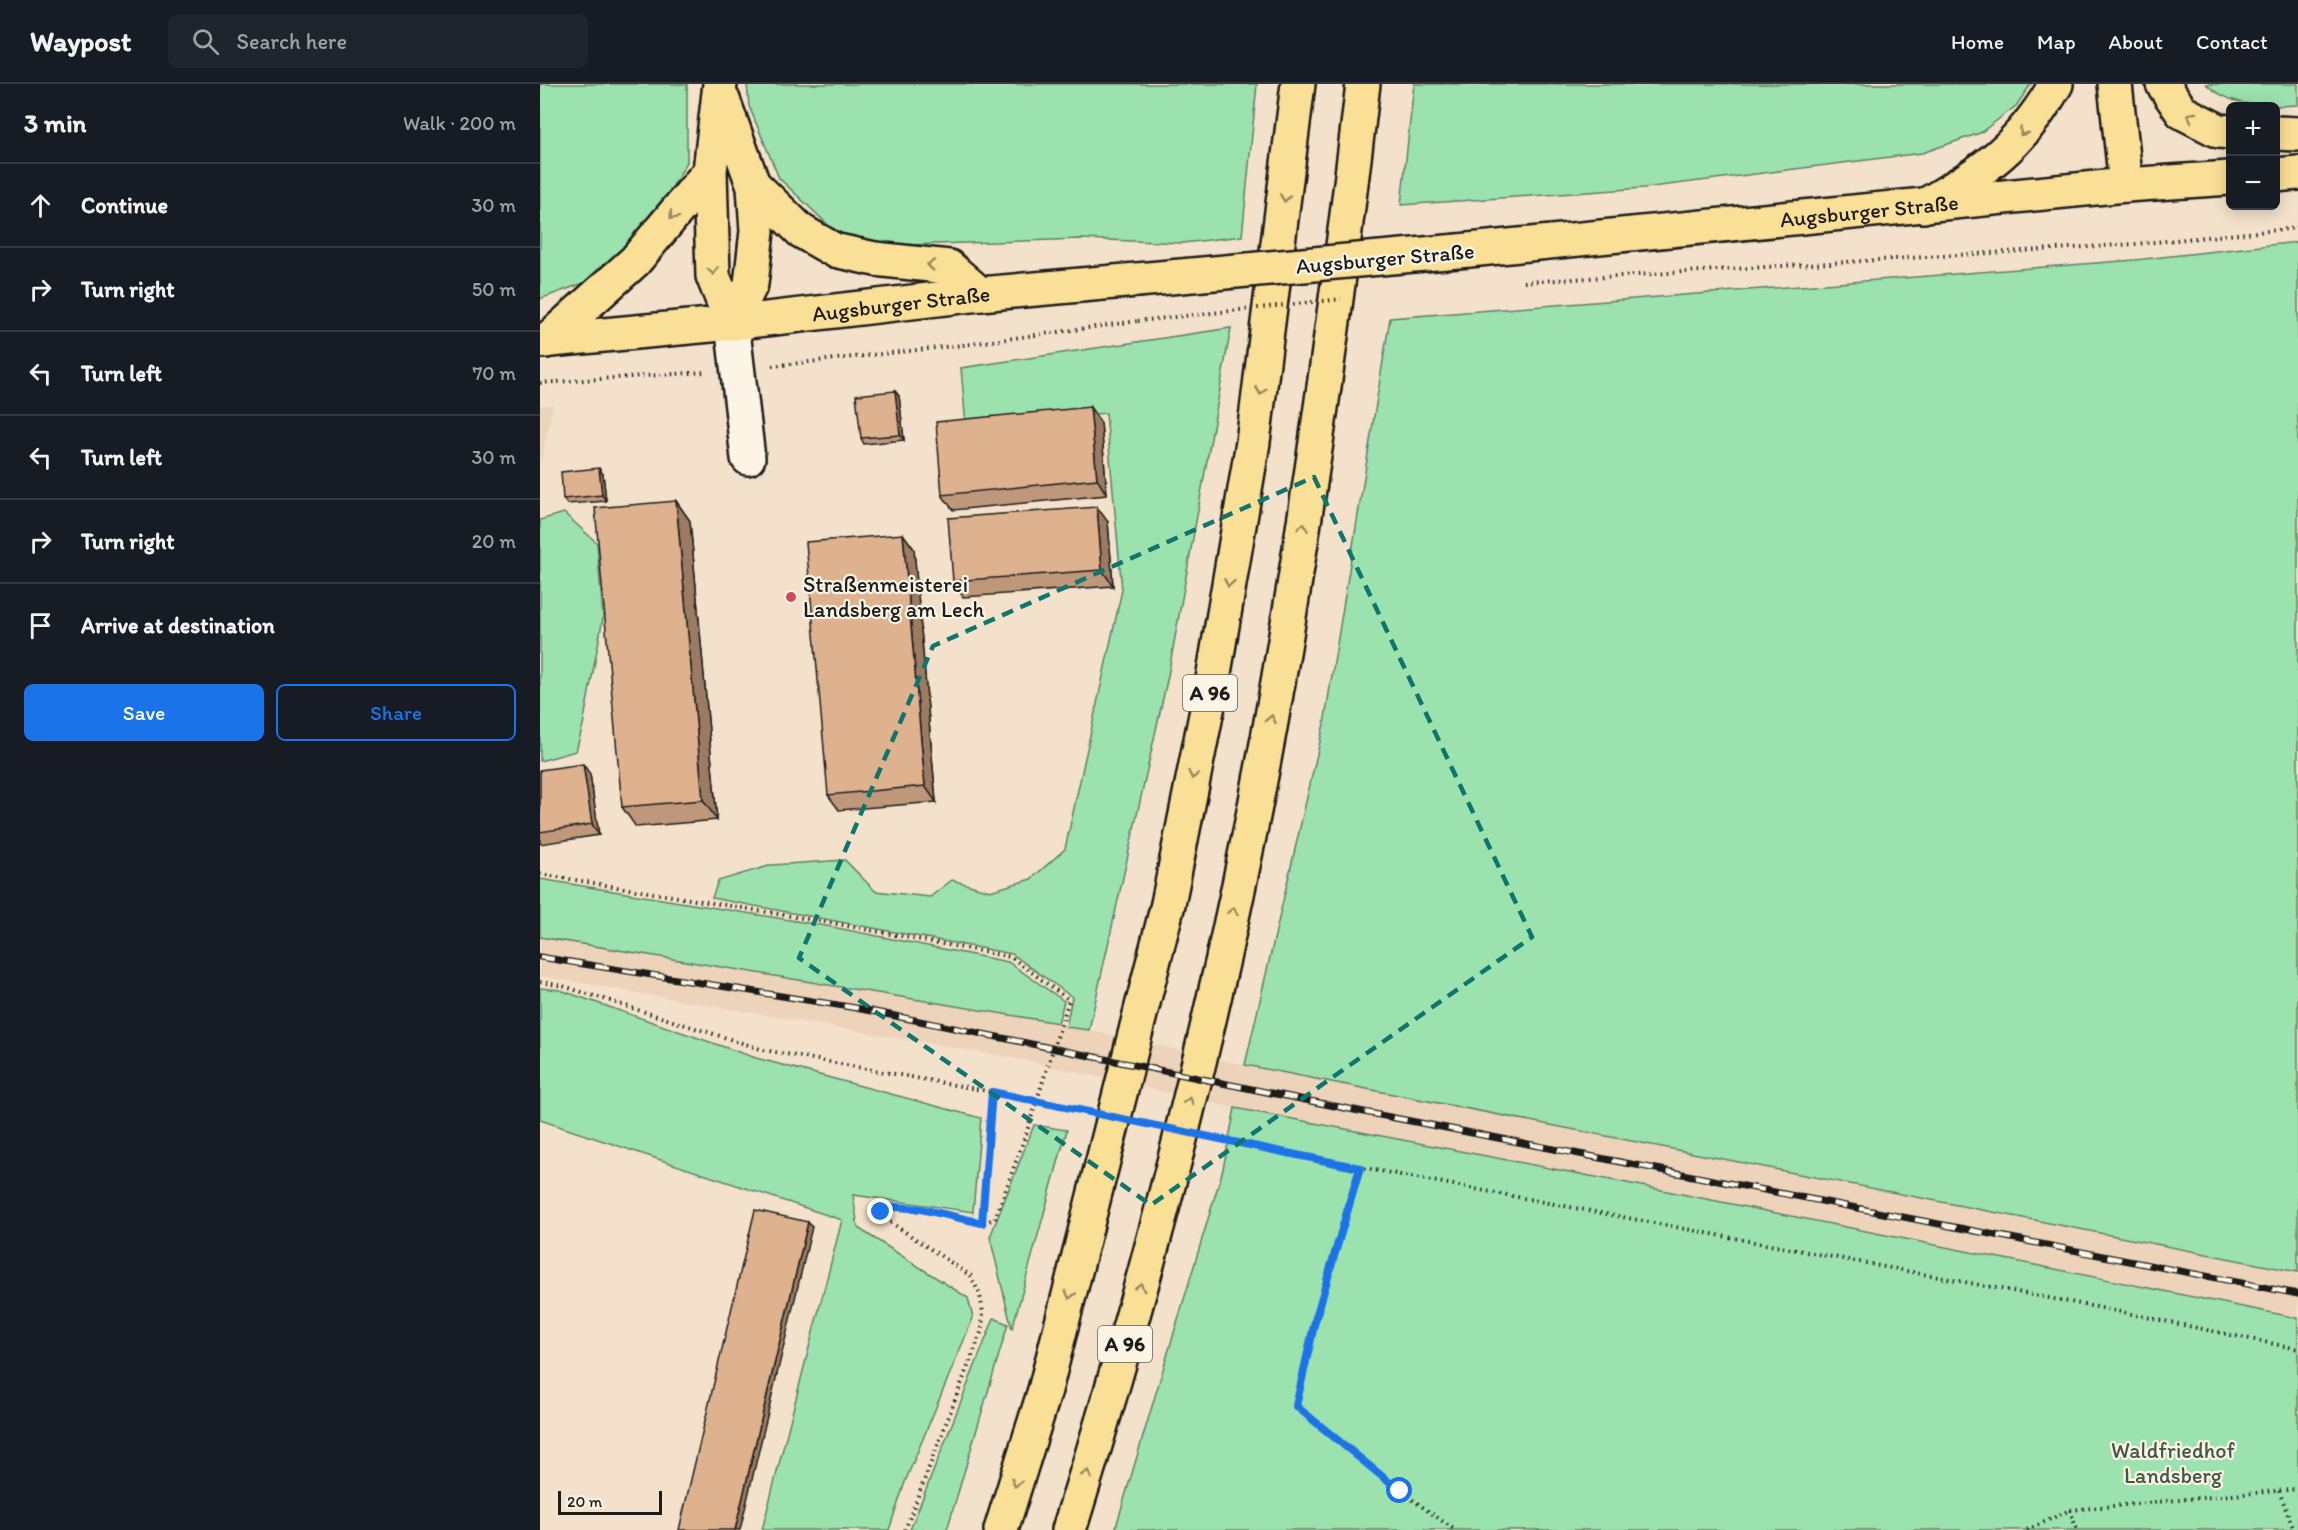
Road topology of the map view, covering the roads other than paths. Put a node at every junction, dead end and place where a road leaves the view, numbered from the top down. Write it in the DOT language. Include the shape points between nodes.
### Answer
graph roads {
  1 [pos="1291,84"];
  2 [pos="1298,84"];
  3 [pos="1363,84"];
  4 [pos="2056,84"];
  5 [pos="2115,84"];
  6 [pos="2163,84"];
  7 [pos="720,88"];
  8 [pos="2226,132"];
  9 [pos="2280,133"];
  10 [pos="2298,134"];
  11 [pos="1292,140"];
  12 [pos="711,171"];
  13 [pos="2298,173"];
  14 [pos="2280,175"];
  15 [pos="2226,178"];
  16 [pos="754,185"];
  17 [pos="2126,185"];
  18 [pos="1924,206"];
  19 [pos="980,294"];
  20 [pos="732,323"];
  21 [pos="543,341"];
  22 [pos="748,458"];
  23 [pos="1001,1530"];
  24 [pos="1069,1530"];
  1 -- 11 [label="main road"];
  2 -- 11 [label="main road, A 96"];
  24 -- 3 [label="main road, A 96, one-way" via="1106,1413 1176,1158 1232,915 1276,696 1314,453"];
  4 -- 18 [label="main road, one-way" via="2016,142 1976,175"];
  5 -- 17 [label="main road"];
  8 -- 6 [label="main road, one-way" via="2182,112"];
  7 -- 12 [label="main road"];
  7 -- 16 [label="main road"];
  9 -- 10 [label="main road"];
  11 -- 23 [label="main road, A 96, one-way" via="1253,442 1212,685 1167,904 1045,1390"];
  12 -- 20 [label="main road, one-way" via="713,276"];
  12 -- 21 [label="main road, one-way" via="635,261"];
  13 -- 14 [label="main road"];
  15 -- 17 [label="main road, Augsburger Straße"];
  19 -- 16 [label="main road, one-way" via="949,267 834,250 801,231"];
  16 -- 20 [label="main road" via="757,231 751,284"];
  17 -- 18 [label="main road, Augsburger Straße"];
  18 -- 19 [label="main road, Augsburger Straße, bridge"];
  19 -- 20 [label="main road, Augsburger Straße"];
  20 -- 21 [label="main road, Augsburger Straße"];
  20 -- 22 [label="lane"];
}
